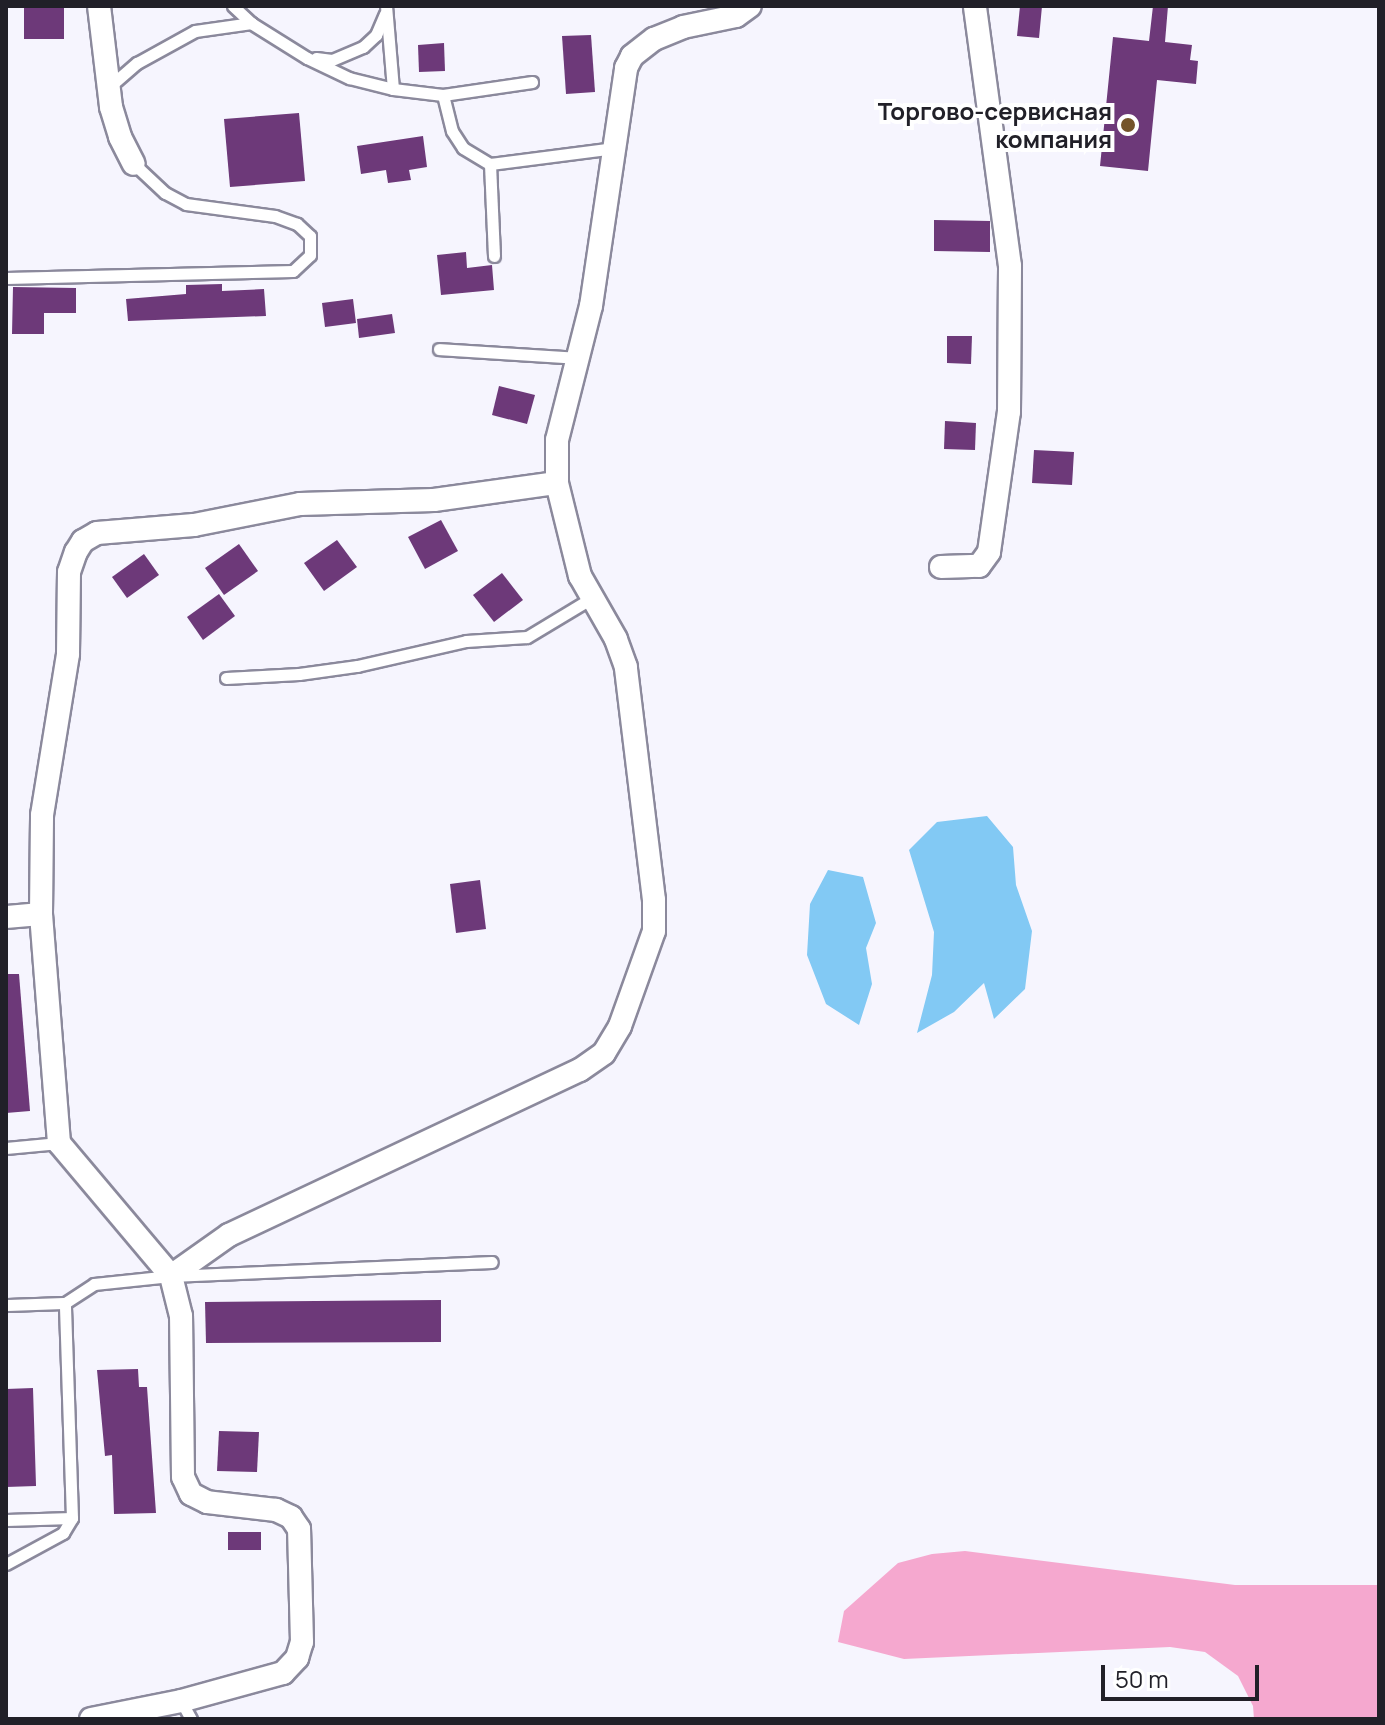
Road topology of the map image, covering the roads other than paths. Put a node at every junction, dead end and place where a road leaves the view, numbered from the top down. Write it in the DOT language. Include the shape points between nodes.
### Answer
graph roads {
  1 [pos="99,6"];
  2 [pos="233,6"];
  3 [pos="750,6"];
  4 [pos="975,6"];
  5 [pos="386,8"];
  6 [pos="251,23"];
  7 [pos="307,58"];
  8 [pos="532,82"];
  9 [pos="108,87"];
  10 [pos="393,89"];
  11 [pos="443,95"];
  12 [pos="615,148"];
  13 [pos="134,164"];
  14 [pos="490,164"];
  15 [pos="494,256"];
  16 [pos="6,278"];
  17 [pos="439,349"];
  18 [pos="578,358"];
  19 [pos="557,483"];
  20 [pos="941,567"];
  21 [pos="590,599"];
  22 [pos="226,678"];
  23 [pos="41,914"];
  24 [pos="6,917"];
  25 [pos="59,1143"];
  26 [pos="6,1148"];
  27 [pos="492,1262"];
  28 [pos="171,1276"];
  29 [pos="65,1303"];
  30 [pos="6,1305"];
  31 [pos="72,1518"];
  32 [pos="6,1520"];
  33 [pos="6,1564"];
  34 [pos="186,1710"];
  35 [pos="91,1719"];
  1 -- 9 [label="street"];
  2 -- 6 [label="lane"];
  3 -- 12 [label="street" via="736,16 654,39 632,56"];
  4 -- 20 [label="street" via="1008,240 1009,412 989,552 979,566"];
  5 -- 7 [label="lane" via="376,35 363,47 332,60"];
  5 -- 10 [label="lane"];
  6 -- 7 [label="lane"];
  6 -- 9 [label="lane" via="195,31 137,63"];
  7 -- 10 [label="lane" via="349,78"];
  8 -- 11 [label="lane"];
  9 -- 13 [label="street" via="120,137"];
  10 -- 11 [label="lane"];
  11 -- 14 [label="lane" via="452,131 463,148"];
  12 -- 14 [label="lane"];
  12 -- 18 [label="street"];
  13 -- 16 [label="lane" via="165,193 186,204 297,224 310,236 310,255 293,271"];
  14 -- 15 [label="lane"];
  17 -- 18 [label="lane"];
  18 -- 19 [label="street" via="557,440"];
  19 -- 21 [label="street"];
  19 -- 23 [label="street" via="434,500 300,504 194,525 97,533 83,541 69,572 68,654 44,795"];
  21 -- 22 [label="lane" via="527,637 466,641 299,674"];
  21 -- 28 [label="street" via="616,639 626,667 654,900 654,931 620,1026 604,1053 580,1070 229,1235"];
  23 -- 24 [label="street"];
  23 -- 25 [label="street"];
  25 -- 26 [label="lane"];
  25 -- 28 [label="street"];
  27 -- 28 [label="lane"];
  28 -- 29 [label="lane" via="94,1284"];
  28 -- 34 [label="street" via="181,1316 183,1477 191,1494 207,1502 276,1510 291,1517 301,1544 302,1642 297,1658 283,1673"];
  29 -- 30 [label="lane"];
  29 -- 31 [label="lane"];
  31 -- 32 [label="lane"];
  31 -- 33 [label="lane" via="63,1533"];
  34 -- 35 [label="street"];
}
